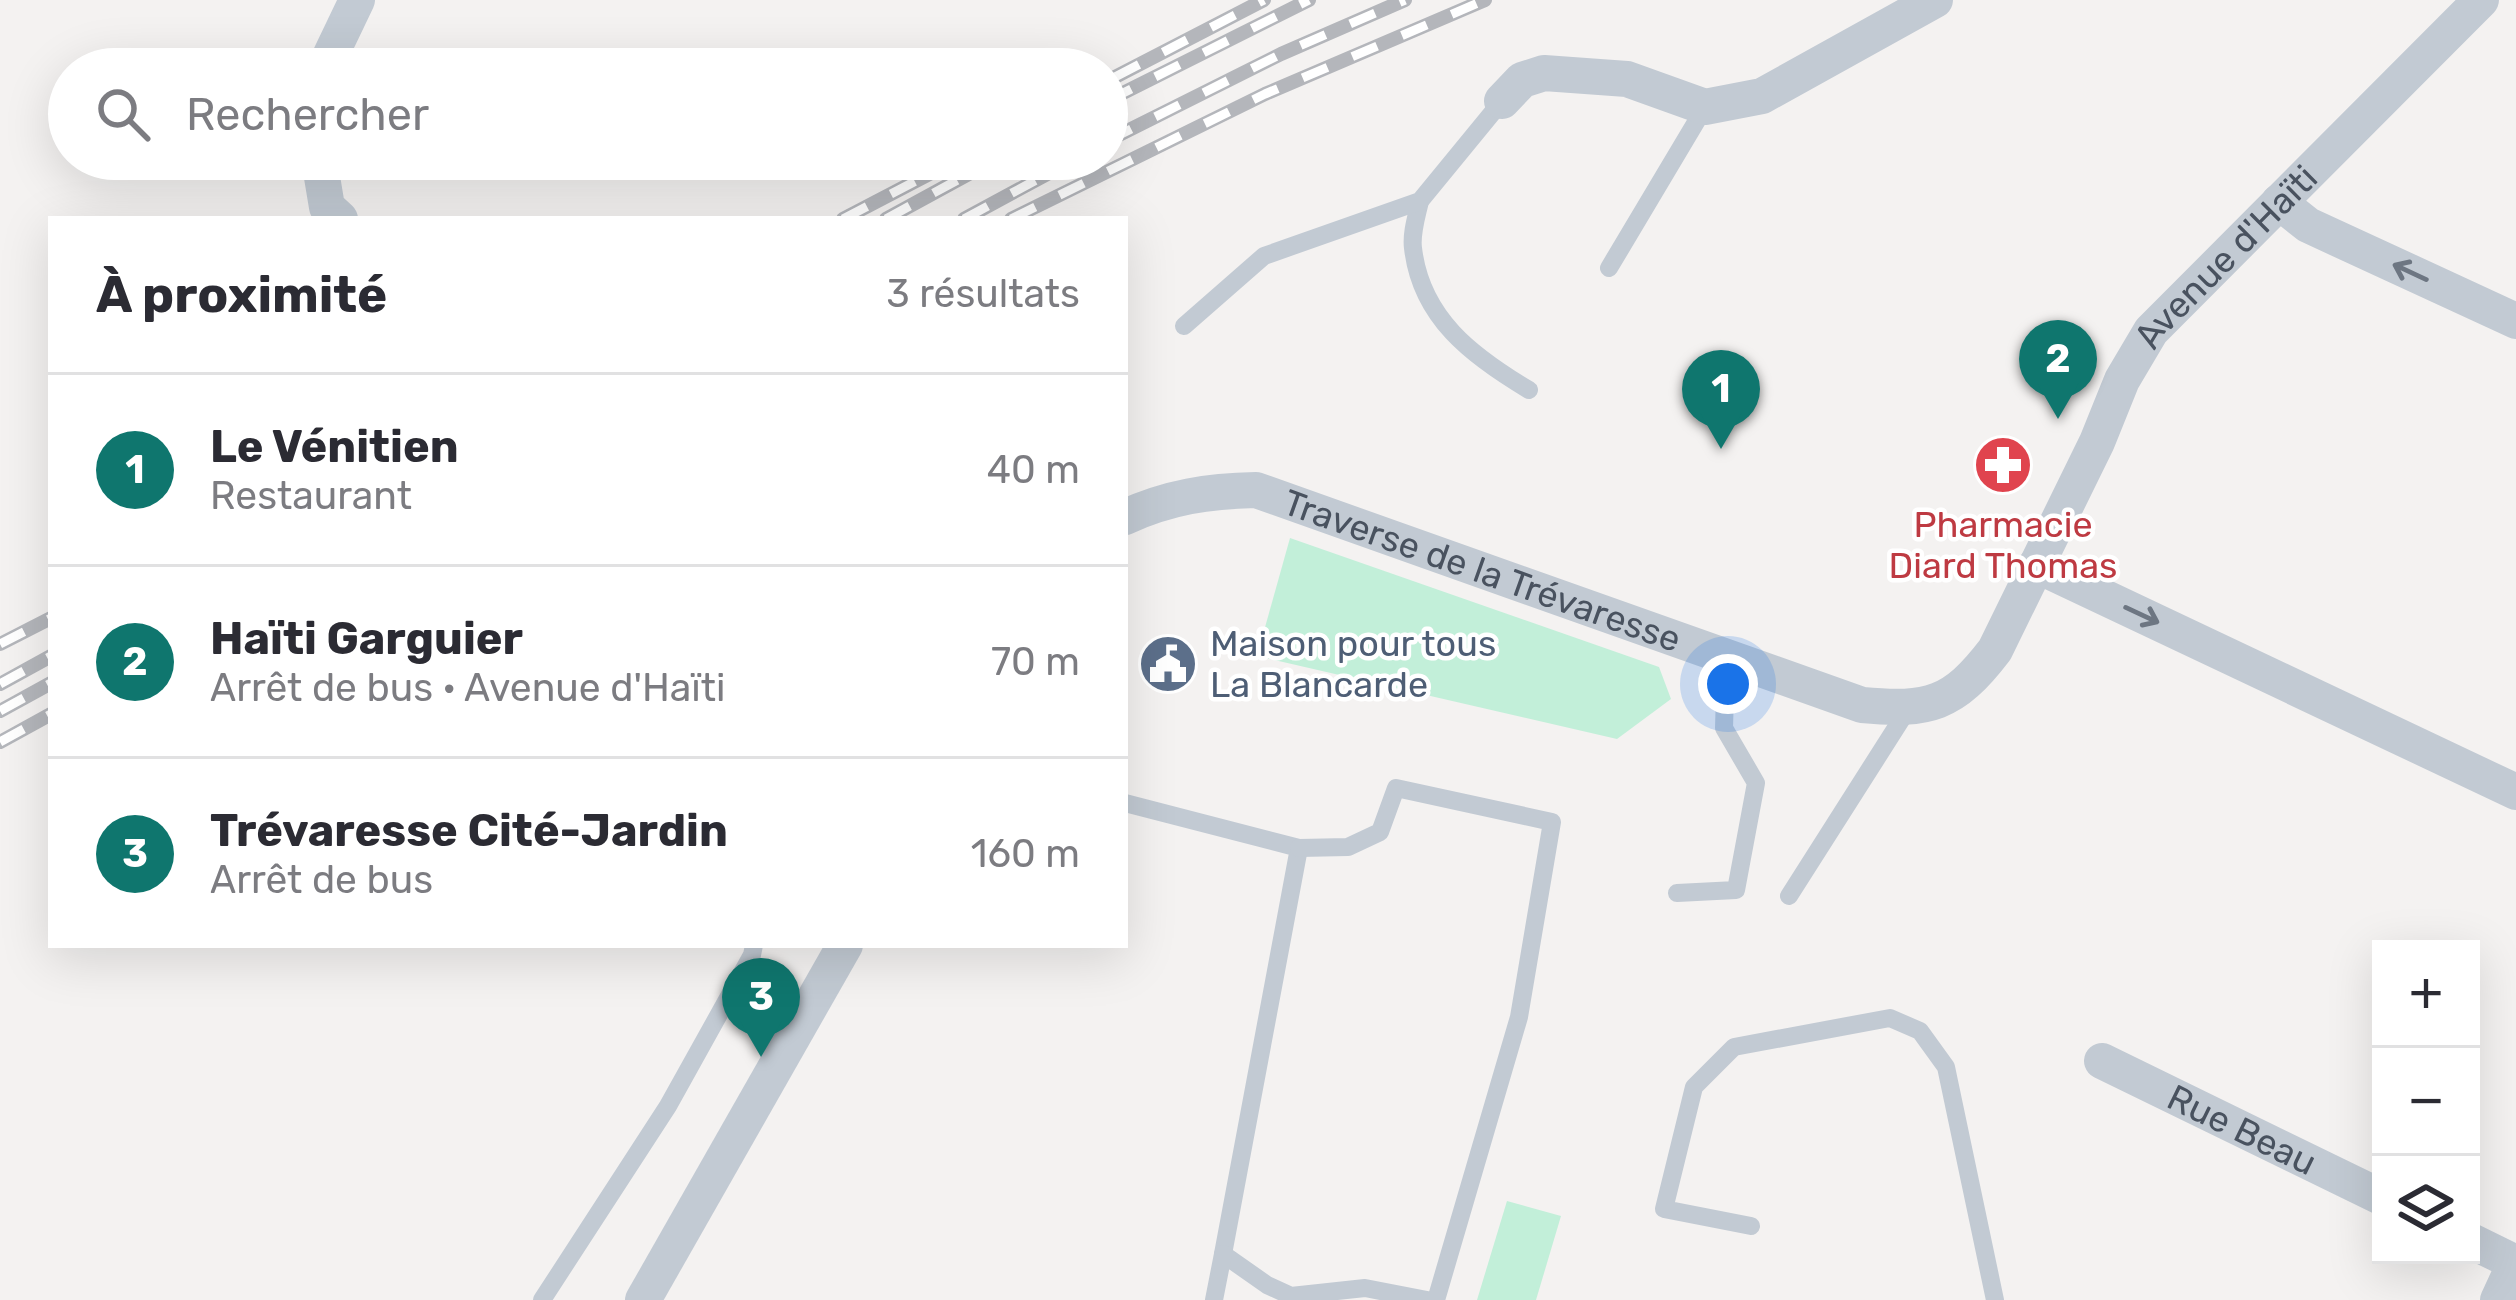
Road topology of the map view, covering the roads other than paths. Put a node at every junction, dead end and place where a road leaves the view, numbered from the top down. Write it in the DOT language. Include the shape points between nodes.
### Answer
graph roads {
  1 [pos="357,0"];
  2 [pos="1935,0"];
  3 [pos="2481,0"];
  4 [pos="334,48"];
  5 [pos="1502,101"];
  6 [pos="1705,107"];
  7 [pos="322,180"];
  8 [pos="1420,201"];
  9 [pos="2279,202"];
  10 [pos="337,216"];
  11 [pos="1609,268"];
  12 [pos="2516,321"];
  13 [pos="1184,326"];
  14 [pos="1529,390"];
  15 [pos="1128,516"];
  16 [pos="2036,566"];
  17 [pos="1726,659"];
  18 [pos="1908,709"];
  19 [pos="2516,792"];
  20 [pos="1128,804"];
  21 [pos="1299,848"];
  22 [pos="1677,893"];
  23 [pos="1789,896"];
  24 [pos="753,948"];
  25 [pos="842,948"];
  26 [pos="2102,1061"];
  27 [pos="2372,1193"];
  28 [pos="1750,1226"];
  29 [pos="2480,1245"];
  30 [pos="1223,1254"];
  31 [pos="2516,1262"];
  32 [pos="542,1300"];
  33 [pos="643,1300"];
  34 [pos="1214,1300"];
  35 [pos="1431,1300"];
  36 [pos="1995,1300"];
  37 [pos="2498,1300"];
  1 -- 4 [label="street"];
  2 -- 6 [label="street" via="1762,96"];
  3 -- 9 [label="street, Avenue d'Haïti"];
  5 -- 6 [label="street" via="1522,80 1544,74 1627,79"];
  5 -- 8 [label="lane"];
  6 -- 11 [label="lane"];
  7 -- 10 [label="street"];
  8 -- 13 [label="lane" via="1264,256"];
  8 -- 14 [label="lane" via="1412,244 1436,313 1454,338"];
  12 -- 9 [label="street, one-way" via="2308,225"];
  9 -- 16 [label="street, Avenue d'Haïti" via="2152,331"];
  15 -- 17 [label="street, Traverse de la Trévaresse" via="1206,491 1256,490"];
  16 -- 18 [label="street, Avenue d'Haïti" via="1974,677 1946,700"];
  16 -- 19 [label="street, one-way"];
  17 -- 18 [label="street, Traverse de la Trévaresse" via="1862,705"];
  17 -- 22 [label="lane" via="1724,728 1756,783 1736,890"];
  18 -- 23 [label="lane"];
  20 -- 21 [label="lane"];
  21 -- 30 [label="lane"];
  21 -- 35 [label="lane" via="1348,847 1380,832 1396,788 1552,822 1519,1017"];
  24 -- 32 [label="lane" via="668,1106"];
  25 -- 33 [label="street"];
  26 -- 27 [label="street, Rue Beau"];
  28 -- 36 [label="lane" via="1664,1209 1694,1087 1734,1047 1890,1018 1920,1031 1946,1067"];
  29 -- 31 [label="street"];
  30 -- 34 [label="lane"];
  30 -- 35 [label="lane" via="1291,1296 1365,1288"];
  31 -- 37 [label="street"];
}
